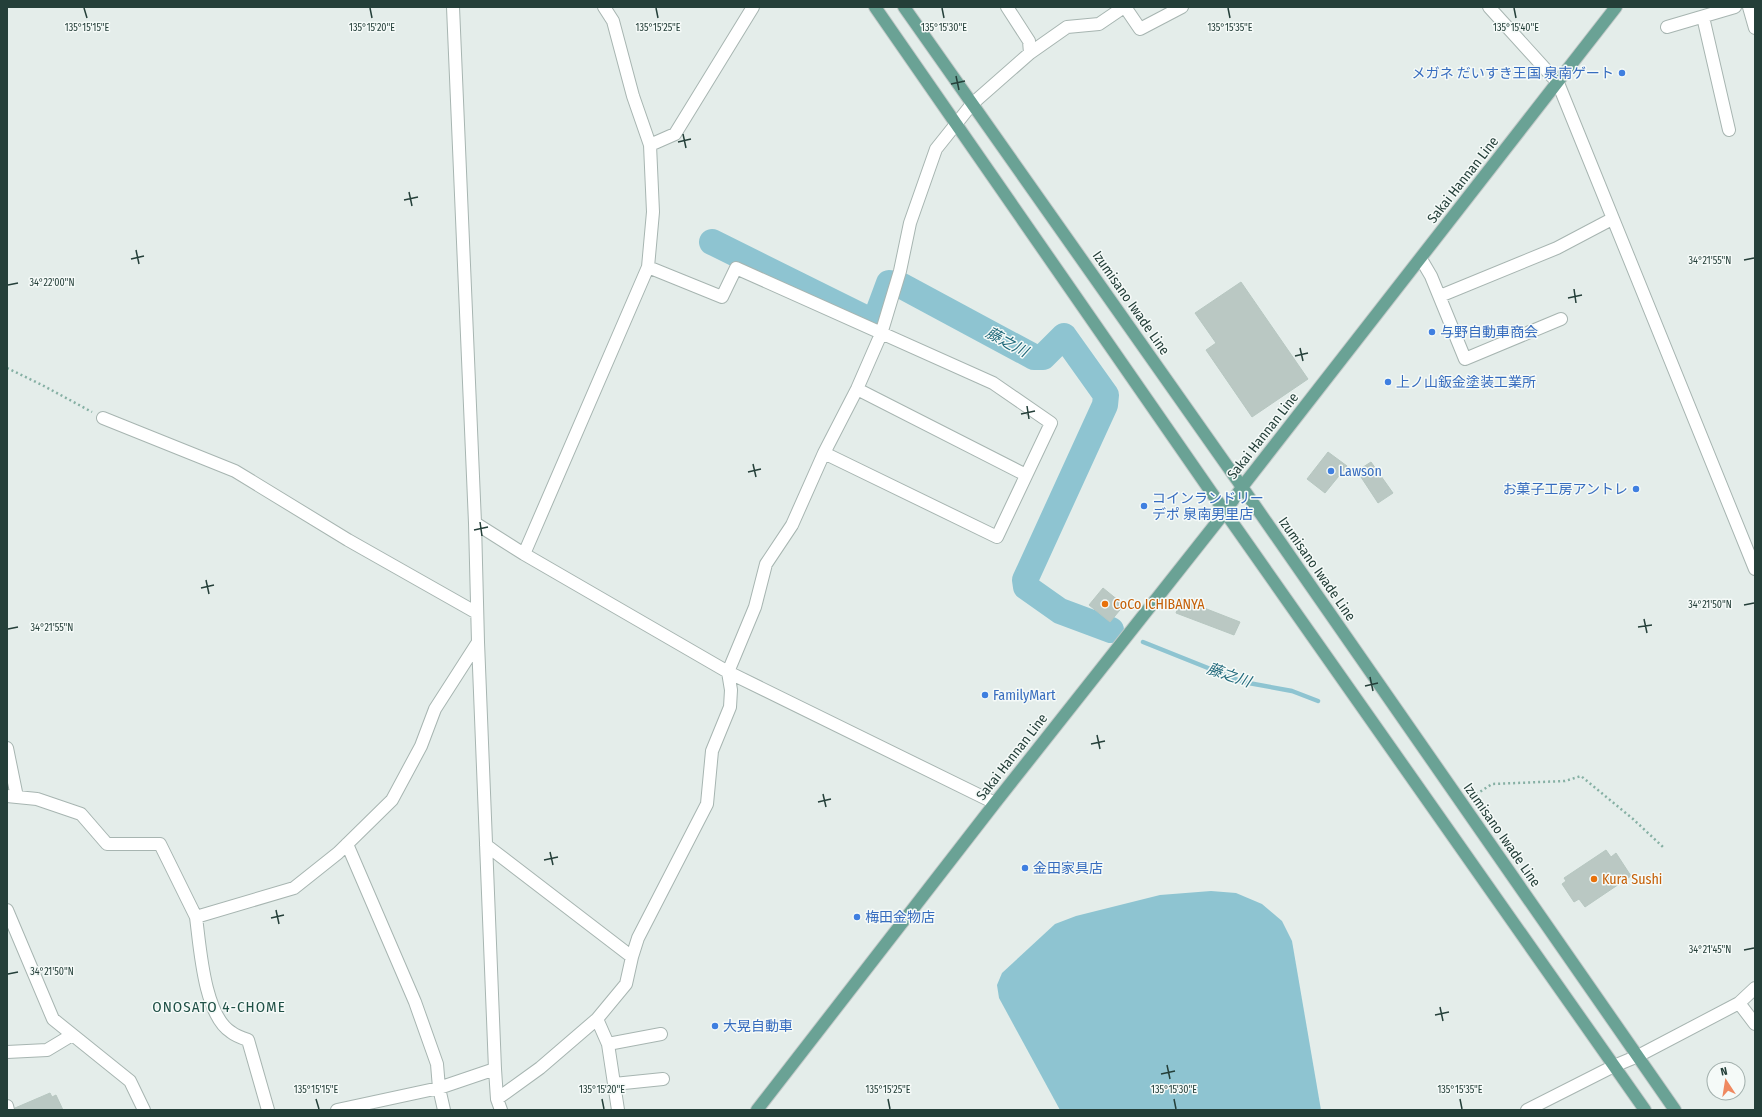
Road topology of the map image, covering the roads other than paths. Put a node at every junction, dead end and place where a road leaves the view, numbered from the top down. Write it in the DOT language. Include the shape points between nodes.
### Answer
graph roads {
  1 [pos="453,7"];
  2 [pos="604,7"];
  3 [pos="753,7"];
  4 [pos="875,7"];
  5 [pos="904,7"];
  6 [pos="1007,7"];
  7 [pos="1124,7"];
  8 [pos="1182,7"];
  9 [pos="1489,7"];
  10 [pos="1616,7"];
  11 [pos="1735,7"];
  12 [pos="1749,7"];
  13 [pos="1703,16"];
  14 [pos="1667,28"];
  15 [pos="1755,28"];
  16 [pos="1030,53"];
  17 [pos="1558,83"];
  18 [pos="972,104"];
  19 [pos="957,124"];
  20 [pos="1730,130"];
  21 [pos="650,145"];
  22 [pos="1612,219"];
  23 [pos="1421,259"];
  24 [pos="648,267"];
  25 [pos="1440,296"];
  26 [pos="1561,319"];
  27 [pos="881,334"];
  28 [pos="857,389"];
  29 [pos="103,418"];
  30 [pos="824,453"];
  31 [pos="1026,475"];
  32 [pos="1242,487"];
  33 [pos="1225,512"];
  34 [pos="475,524"];
  35 [pos="524,554"];
  36 [pos="1755,569"];
  37 [pos="477,613"];
  38 [pos="478,642"];
  39 [pos="728,672"];
  40 [pos="7,748"];
  41 [pos="12,796"];
  42 [pos="995,803"];
  43 [pos="347,844"];
  44 [pos="486,845"];
  45 [pos="7,910"];
  46 [pos="196,917"];
  47 [pos="632,957"];
  48 [pos="1755,988"];
  49 [pos="1739,1003"];
  50 [pos="597,1019"];
  51 [pos="1755,1024"];
  52 [pos="661,1034"];
  53 [pos="72,1035"];
  54 [pos="608,1044"];
  55 [pos="7,1052"];
  56 [pos="1638,1056"];
  57 [pos="1614,1066"];
  58 [pos="495,1069"];
  59 [pos="662,1079"];
  60 [pos="614,1084"];
  61 [pos="439,1088"];
  62 [pos="499,1105"];
  63 [pos="7,1106"];
  64 [pos="8,1110"];
  65 [pos="144,1110"];
  66 [pos="268,1110"];
  67 [pos="337,1110"];
  68 [pos="444,1110"];
  69 [pos="618,1110"];
  70 [pos="756,1110"];
  71 [pos="1527,1110"];
  72 [pos="1645,1110"];
  73 [pos="1675,1110"];
  1 -- 34 [label="street"];
  2 -- 21 [label="street" via="613,21 633,96"];
  3 -- 21 [label="street" via="676,134"];
  4 -- 19 [label="main road"];
  5 -- 18 [label="main road, Izumisano Iwade Line"];
  6 -- 16 [label="street" via="1029,41"];
  7 -- 8 [label="street" via="1140,29"];
  7 -- 16 [label="street" via="1099,24 1067,27"];
  9 -- 17 [label="street"];
  10 -- 17 [label="main road, Sakai Hannan Line"];
  11 -- 13 [label="street"];
  12 -- 15 [label="street"];
  13 -- 14 [label="street"];
  13 -- 20 [label="street"];
  16 -- 18 [label="street"];
  17 -- 22 [label="street"];
  17 -- 23 [label="main road, Sakai Hannan Line"];
  18 -- 19 [label="street"];
  18 -- 32 [label="main road, Izumisano Iwade Line"];
  19 -- 27 [label="street" via="936,149 910,223"];
  19 -- 33 [label="main road"];
  21 -- 24 [label="street" via="653,212"];
  22 -- 25 [label="street" via="1557,248"];
  22 -- 36 [label="street"];
  23 -- 25 [label="street"];
  23 -- 32 [label="main road, Sakai Hannan Line"];
  24 -- 27 [label="street" via="722,297 736,268"];
  24 -- 35 [label="street"];
  25 -- 26 [label="street" via="1464,359"];
  27 -- 28 [label="street"];
  27 -- 31 [label="street" via="993,383 1051,423"];
  28 -- 30 [label="street"];
  28 -- 31 [label="street"];
  29 -- 37 [label="street" via="235,471 348,540"];
  30 -- 31 [label="street" via="997,537"];
  30 -- 39 [label="street" via="792,525 766,564 755,607"];
  32 -- 33 [label="main road, Sakai Hannan Line"];
  32 -- 56 [label="main road, Izumisano Iwade Line"];
  33 -- 42 [label="main road, Sakai Hannan Line"];
  33 -- 57 [label="main road"];
  34 -- 35 [label="street"];
  34 -- 37 [label="street"];
  35 -- 39 [label="street"];
  37 -- 38 [label="street"];
  38 -- 43 [label="street" via="435,709 421,746 392,800"];
  38 -- 44 [label="street"];
  39 -- 42 [label="street"];
  39 -- 47 [label="street" via="732,690 730,707 712,751 707,804 638,938"];
  40 -- 41 [label="street"];
  41 -- 46 [label="street" via="37,800 81,814 107,844 160,844"];
  42 -- 70 [label="main road, Sakai Hannan Line"];
  43 -- 46 [label="street" via="294,888"];
  43 -- 61 [label="street" via="415,1002 437,1064"];
  44 -- 47 [label="street"];
  44 -- 58 [label="street"];
  45 -- 53 [label="street" via="53,1019"];
  46 -- 66 [label="street" via="206,989 218,1017 230,1032 248,1040"];
  47 -- 50 [label="street" via="626,984"];
  48 -- 49 [label="street"];
  49 -- 51 [label="street"];
  49 -- 56 [label="street"];
  50 -- 54 [label="street"];
  50 -- 62 [label="street"];
  52 -- 54 [label="street"];
  53 -- 55 [label="street" via="47,1050"];
  53 -- 65 [label="street" via="130,1081"];
  54 -- 60 [label="street"];
  56 -- 57 [label="street"];
  56 -- 73 [label="main road, Izumisano Iwade Line"];
  57 -- 71 [label="street"];
  57 -- 72 [label="main road"];
  58 -- 61 [label="street"];
  58 -- 62 [label="street"];
  59 -- 60 [label="street"];
  60 -- 69 [label="street"];
  61 -- 67 [label="street"];
  61 -- 68 [label="street"];
  63 -- 64 [label="street"];
}
